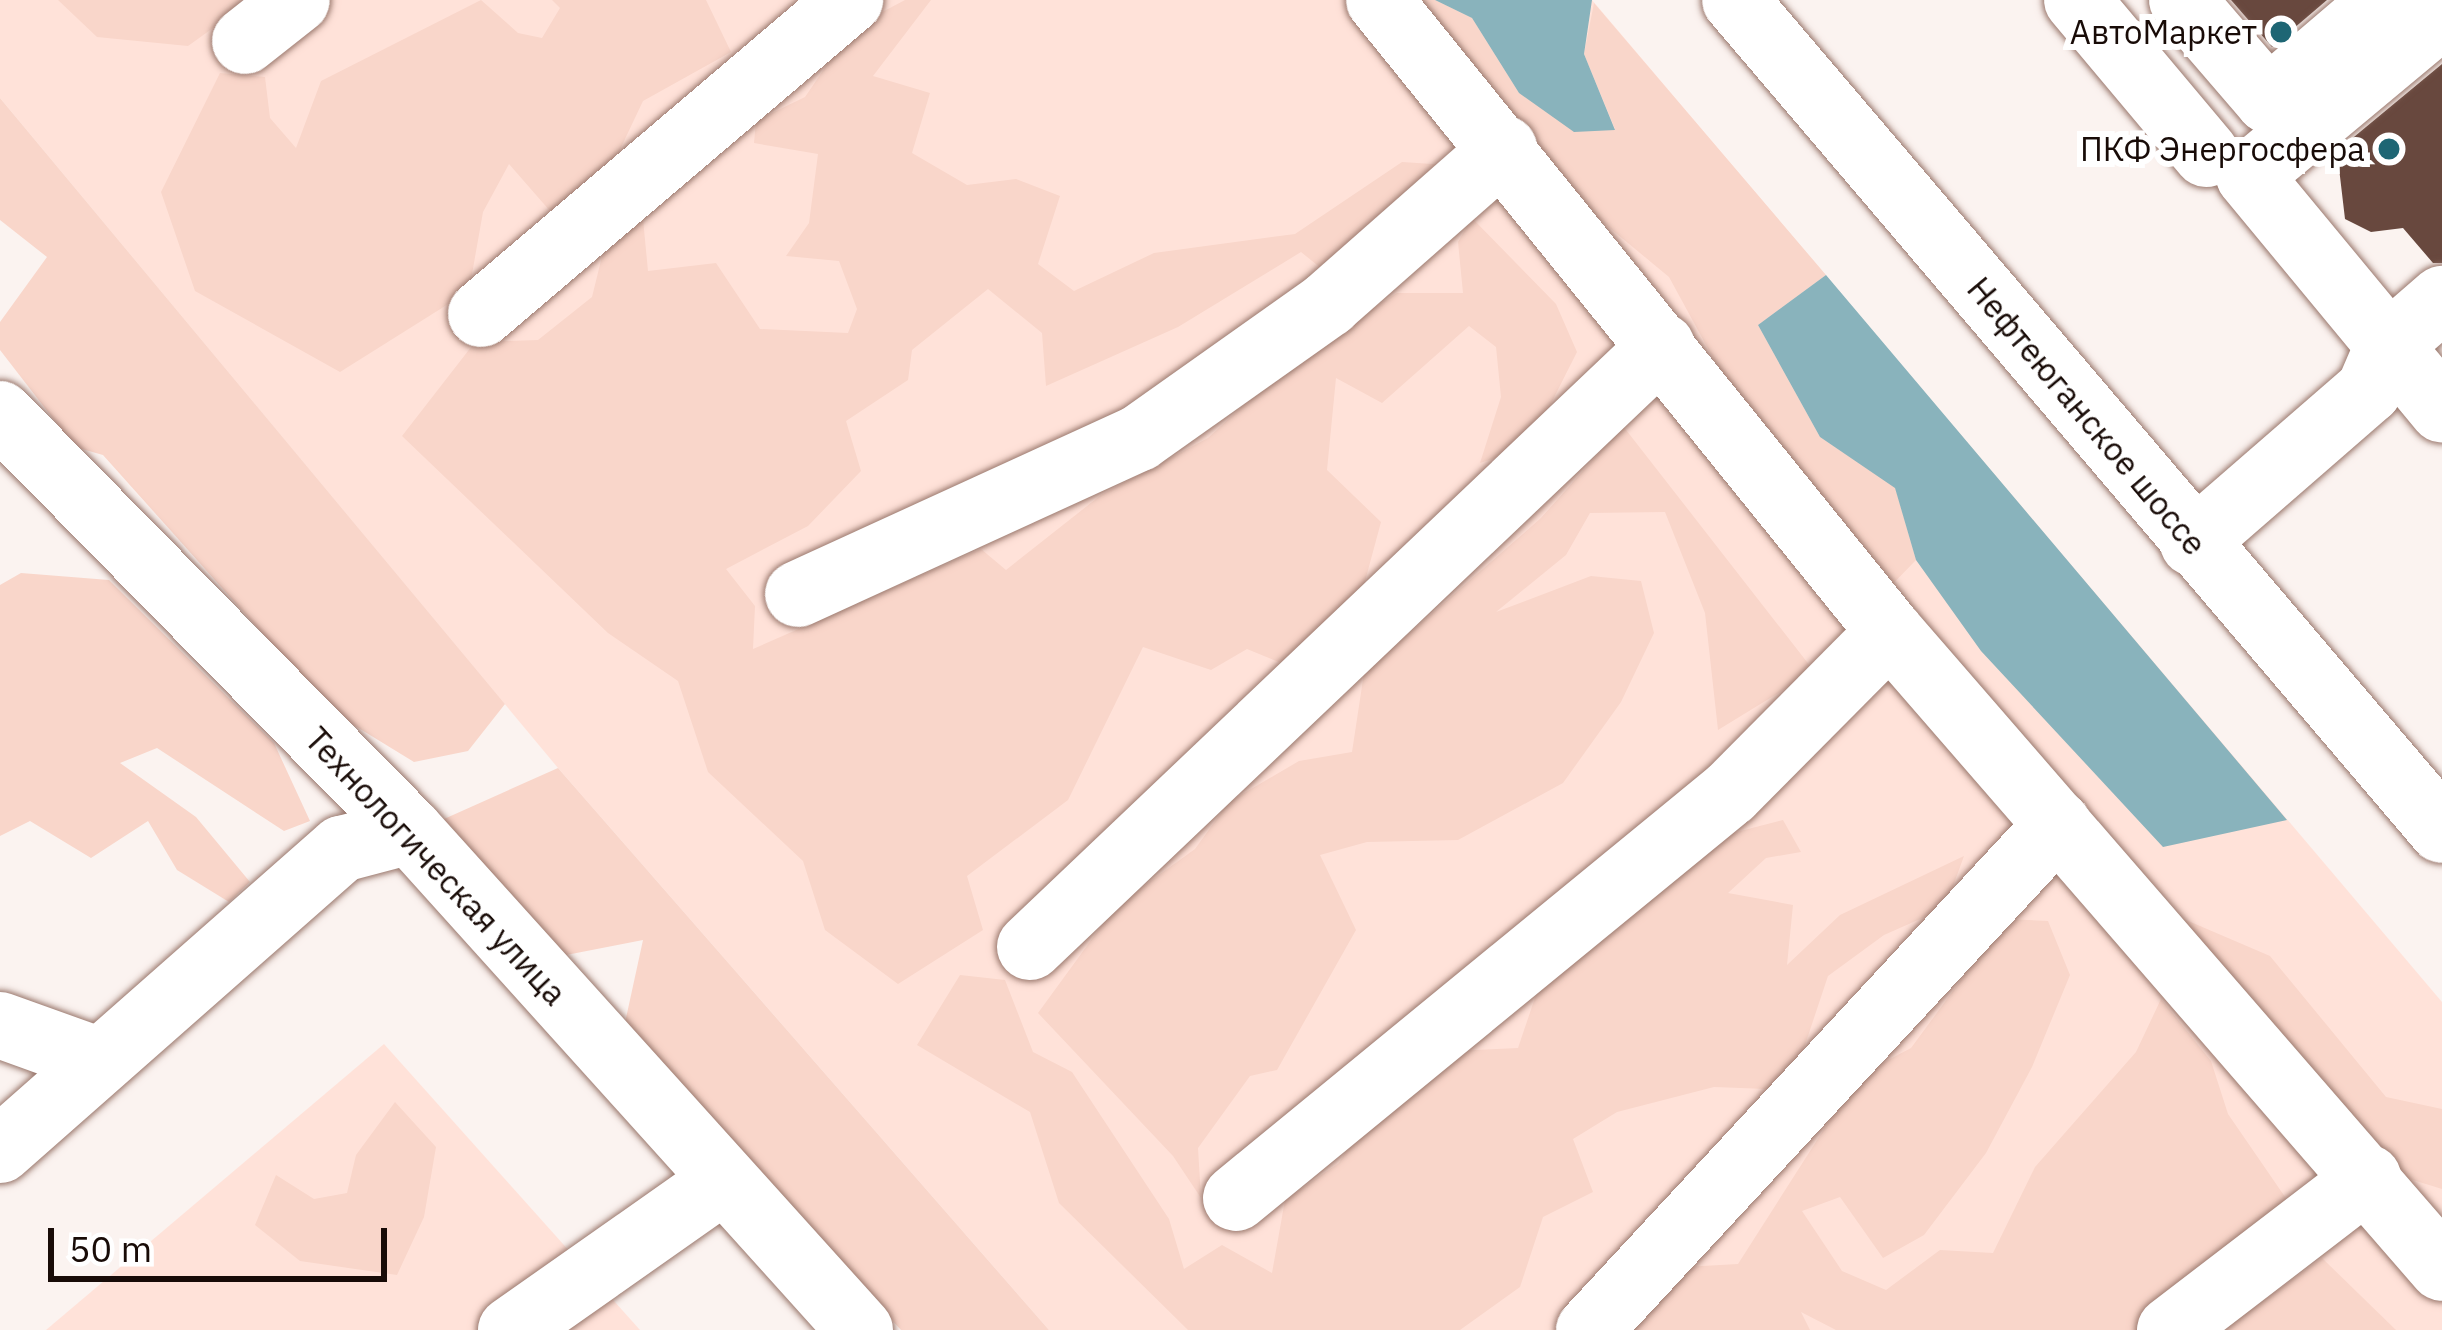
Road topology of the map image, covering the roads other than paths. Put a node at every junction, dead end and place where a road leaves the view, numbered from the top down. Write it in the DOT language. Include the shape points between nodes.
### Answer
graph roads {
  1 [pos="297,0"];
  2 [pos="850,0"];
  3 [pos="1379,0"];
  4 [pos="2077,0"];
  5 [pos="2182,0"];
  6 [pos="2385,0"];
  7 [pos="1758,8"];
  8 [pos="2442,15"];
  9 [pos="245,41"];
  10 [pos="1504,149"];
  11 [pos="2206,154"];
  12 [pos="2442,299"];
  13 [pos="481,314"];
  14 [pos="1662,346"];
  15 [pos="2388,346"];
  16 [pos="2442,410"];
  17 [pos="0,414"];
  18 [pos="2193,543"];
  19 [pos="797,594"];
  20 [pos="1890,632"];
  21 [pos="2058,824"];
  22 [pos="2442,830"];
  23 [pos="410,831"];
  24 [pos="1030,947"];
  25 [pos="0,1025"];
  26 [pos="100,1061"];
  27 [pos="0,1150"];
  28 [pos="2368,1178"];
  29 [pos="723,1181"];
  30 [pos="1235,1198"];
  31 [pos="2442,1268"];
  32 [pos="511,1330"];
  33 [pos="860,1330"];
  34 [pos="1589,1330"];
  35 [pos="2170,1330"];
  1 -- 9 [label="street"];
  2 -- 13 [label="street"];
  3 -- 10 [label="street"];
  4 -- 11 [label="street"];
  5 -- 6 [label="street" via="2268,100"];
  7 -- 18 [label="street, Нефтеюганское шоссе"];
  8 -- 15 [label="street" via="2249,176"];
  10 -- 14 [label="street"];
  10 -- 19 [label="street" via="1328,304 1138,438"];
  12 -- 15 [label="street"];
  14 -- 20 [label="street"];
  14 -- 24 [label="street"];
  15 -- 16 [label="street"];
  15 -- 18 [label="street" via="2368,390"];
  17 -- 23 [label="street, Технологическая улица"];
  18 -- 22 [label="street, Нефтеюганское шоссе"];
  20 -- 21 [label="street"];
  20 -- 30 [label="street" via="1730,793"];
  21 -- 28 [label="street"];
  21 -- 34 [label="street"];
  23 -- 26 [label="street" via="342,849"];
  23 -- 29 [label="street, Технологическая улица"];
  25 -- 26 [label="street"];
  26 -- 27 [label="street"];
  28 -- 31 [label="street"];
  28 -- 35 [label="street"];
  29 -- 32 [label="street"];
  29 -- 33 [label="street, Технологическая улица"];
}
